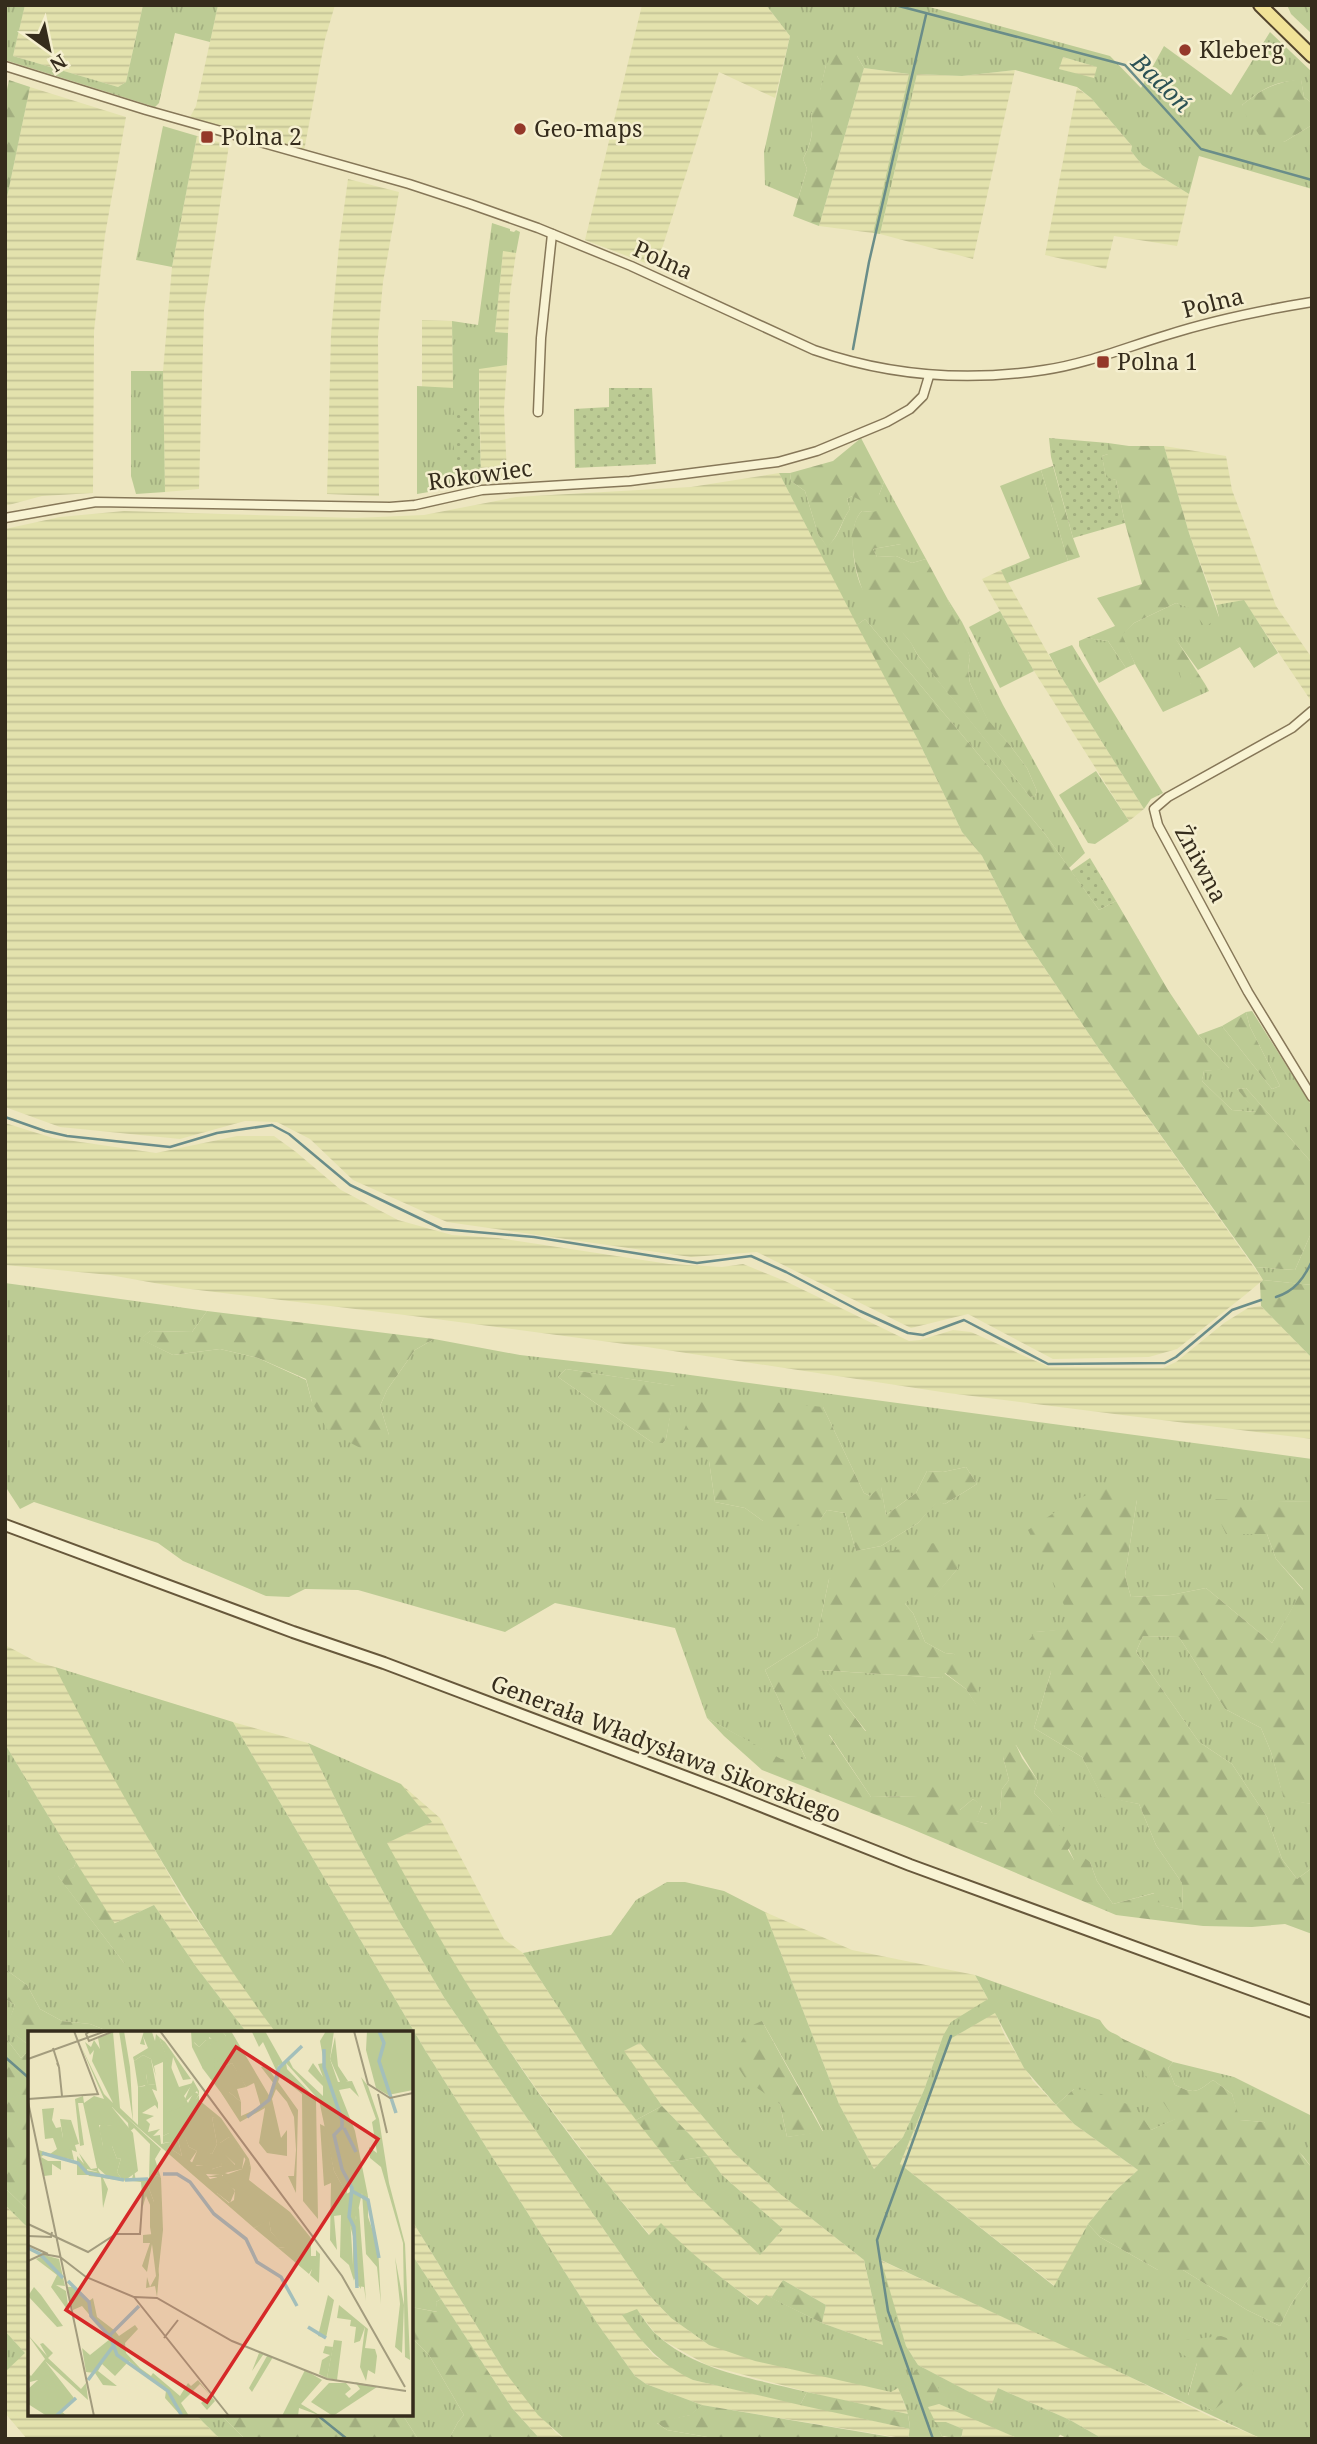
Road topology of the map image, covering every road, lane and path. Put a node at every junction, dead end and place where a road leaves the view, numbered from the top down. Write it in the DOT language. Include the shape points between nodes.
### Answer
graph roads {
  1 [pos="1260,5"];
  2 [pos="1312,56"];
  3 [pos="5,66"];
  4 [pos="552,234"];
  5 [pos="1312,302"];
  6 [pos="929,376"];
  7 [pos="538,412"];
  8 [pos="5,518"];
  9 [pos="1312,711"];
  10 [pos="1312,1097"];
  11 [pos="5,1525"];
  12 [pos="1312,2012"];
  1 -- 2 [label="main road"];
  3 -- 4 [label="street, Polna" via="418,187"];
  4 -- 6 [label="street, Polna" via="814,350 890,371"];
  4 -- 7 [label="street"];
  5 -- 6 [label="street, Polna" via="1217,321 1045,370"];
  6 -- 8 [label="street, Rokowiec" via="923,396 887,422 817,451 767,465 482,491 390,507 96,502"];
  9 -- 10 [label="street, Żniwna" via="1154,808 1158,825 1222,945"];
  11 -- 12 [label="street, Generała Władysława Sikorskiego"];
}
